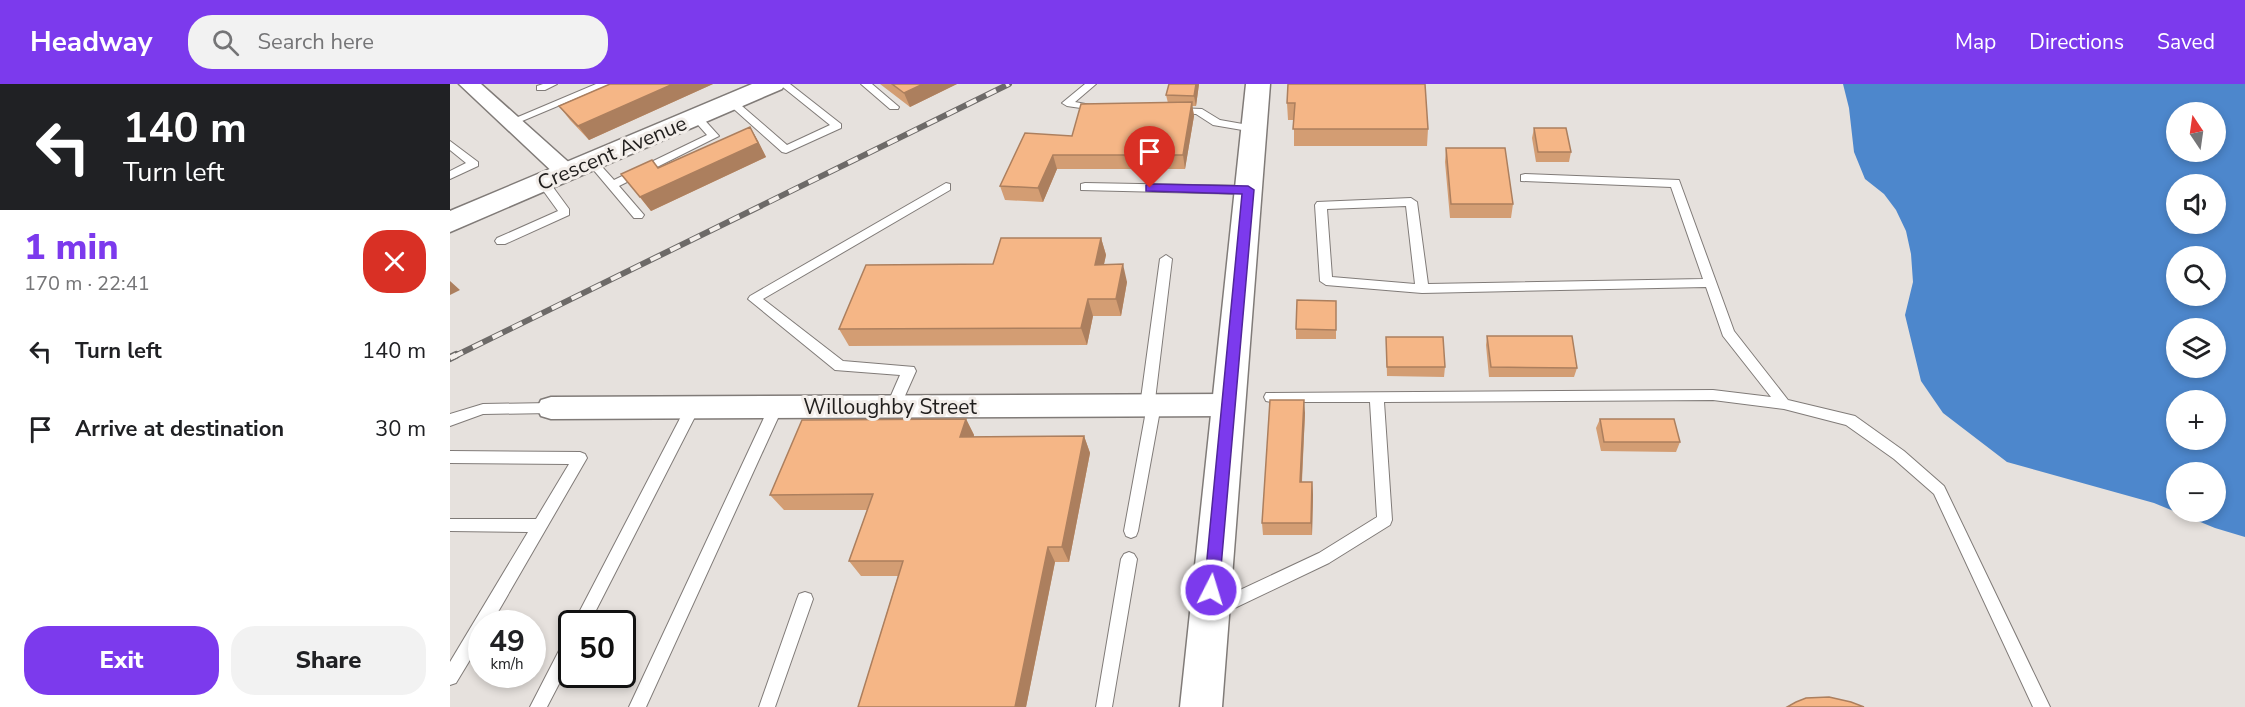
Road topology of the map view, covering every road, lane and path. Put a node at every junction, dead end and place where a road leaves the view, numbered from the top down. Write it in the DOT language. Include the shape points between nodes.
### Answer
graph roads {
  1 [pos="469,84"];
  2 [pos="552,84"];
  3 [pos="606,84"];
  4 [pos="773,84"];
  5 [pos="784,84"];
  6 [pos="866,84"];
  7 [pos="1091,84"];
  8 [pos="1258,84"];
  9 [pos="541,88"];
  10 [pos="731,102"];
  11 [pos="894,107"];
  12 [pos="1105,109"];
  13 [pos="1163,110"];
  14 [pos="696,117"];
  15 [pos="511,122"];
  16 [pos="1254,129"];
  17 [pos="450,144"];
  18 [pos="591,161"];
  19 [pos="450,175"];
  20 [pos="554,177"];
  21 [pos="1525,178"];
  22 [pos="612,185"];
  23 [pos="946,186"];
  24 [pos="1085,187"];
  25 [pos="1248,190"];
  26 [pos="638,215"];
  27 [pos="450,222"];
  28 [pos="501,241"];
  29 [pos="1167,259"];
  30 [pos="1710,283"];
  31 [pos="1422,289"];
  32 [pos="1271,397"];
  33 [pos="1377,398"];
  34 [pos="1784,404"];
  35 [pos="1228,405"];
  36 [pos="1150,406"];
  37 [pos="693,407"];
  38 [pos="777,407"];
  39 [pos="893,407"];
  40 [pos="551,408"];
  41 [pos="450,420"];
  42 [pos="450,458"];
  43 [pos="450,525"];
  44 [pos="539,526"];
  45 [pos="1131,531"];
  46 [pos="1129,559"];
  47 [pos="805,599"];
  48 [pos="490,610"];
  49 [pos="588,610"];
  50 [pos="1209,613"];
  51 [pos="468,647"];
  52 [pos="558,669"];
  53 [pos="450,677"];
  54 [pos="538,707"];
  55 [pos="637,707"];
  56 [pos="767,707"];
  57 [pos="1104,707"];
  58 [pos="1201,707"];
  59 [pos="2042,707"];
  1 -- 15 [label="street"];
  2 -- 9 [label="lane"];
  3 -- 15 [label="lane"];
  4 -- 10 [label="main road, Crescent Avenue"];
  5 -- 10 [label="lane" via="837,126 786,150"];
  6 -- 11 [label="lane"];
  7 -- 12 [label="lane" via="1067,103"];
  8 -- 16 [label="main road"];
  10 -- 14 [label="main road, Crescent Avenue"];
  13 -- 16 [label="lane" via="1198,111 1217,123"];
  14 -- 18 [label="main road, Crescent Avenue"];
  14 -- 22 [label="lane" via="714,136"];
  15 -- 20 [label="street"];
  16 -- 25 [label="main road"];
  17 -- 19 [label="lane" via="474,164"];
  18 -- 20 [label="main road, Crescent Avenue"];
  18 -- 22 [label="lane"];
  20 -- 27 [label="main road, Crescent Avenue"];
  20 -- 28 [label="lane" via="565,212"];
  21 -- 30 [label="lane" via="1675,183"];
  22 -- 26 [label="lane"];
  23 -- 39 [label="lane" via="753,299 840,366 909,372"];
  24 -- 25 [label="lane"];
  25 -- 35 [label="main road"];
  29 -- 36 [label="lane"];
  30 -- 31 [label="lane"];
  30 -- 34 [label="lane" via="1728,333"];
  31 -- 31 [label="lane" via="1411,202 1321,205 1326,281"];
  32 -- 33 [label="lane"];
  33 -- 34 [label="lane" via="1713,395"];
  33 -- 50 [label="lane" via="1385,520 1324,558"];
  34 -- 59 [label="lane" via="1850,420 1939,490"];
  35 -- 36 [label="street, Willoughby Street"];
  35 -- 50 [label="main road"];
  36 -- 39 [label="street, Willoughby Street"];
  36 -- 45 [label="lane"];
  37 -- 38 [label="street, Willoughby Street"];
  37 -- 40 [label="street, Willoughby Street"];
  37 -- 49 [label="lane"];
  38 -- 39 [label="street, Willoughby Street"];
  38 -- 55 [label="lane"];
  40 -- 41 [label="lane" via="483,409"];
  42 -- 44 [label="lane" via="580,458"];
  43 -- 44 [label="lane"];
  44 -- 48 [label="lane"];
  46 -- 57 [label="lane"];
  47 -- 56 [label="lane"];
  50 -- 58 [label="main road"];
  51 -- 53 [label="lane"];
  52 -- 54 [label="lane"];
}
